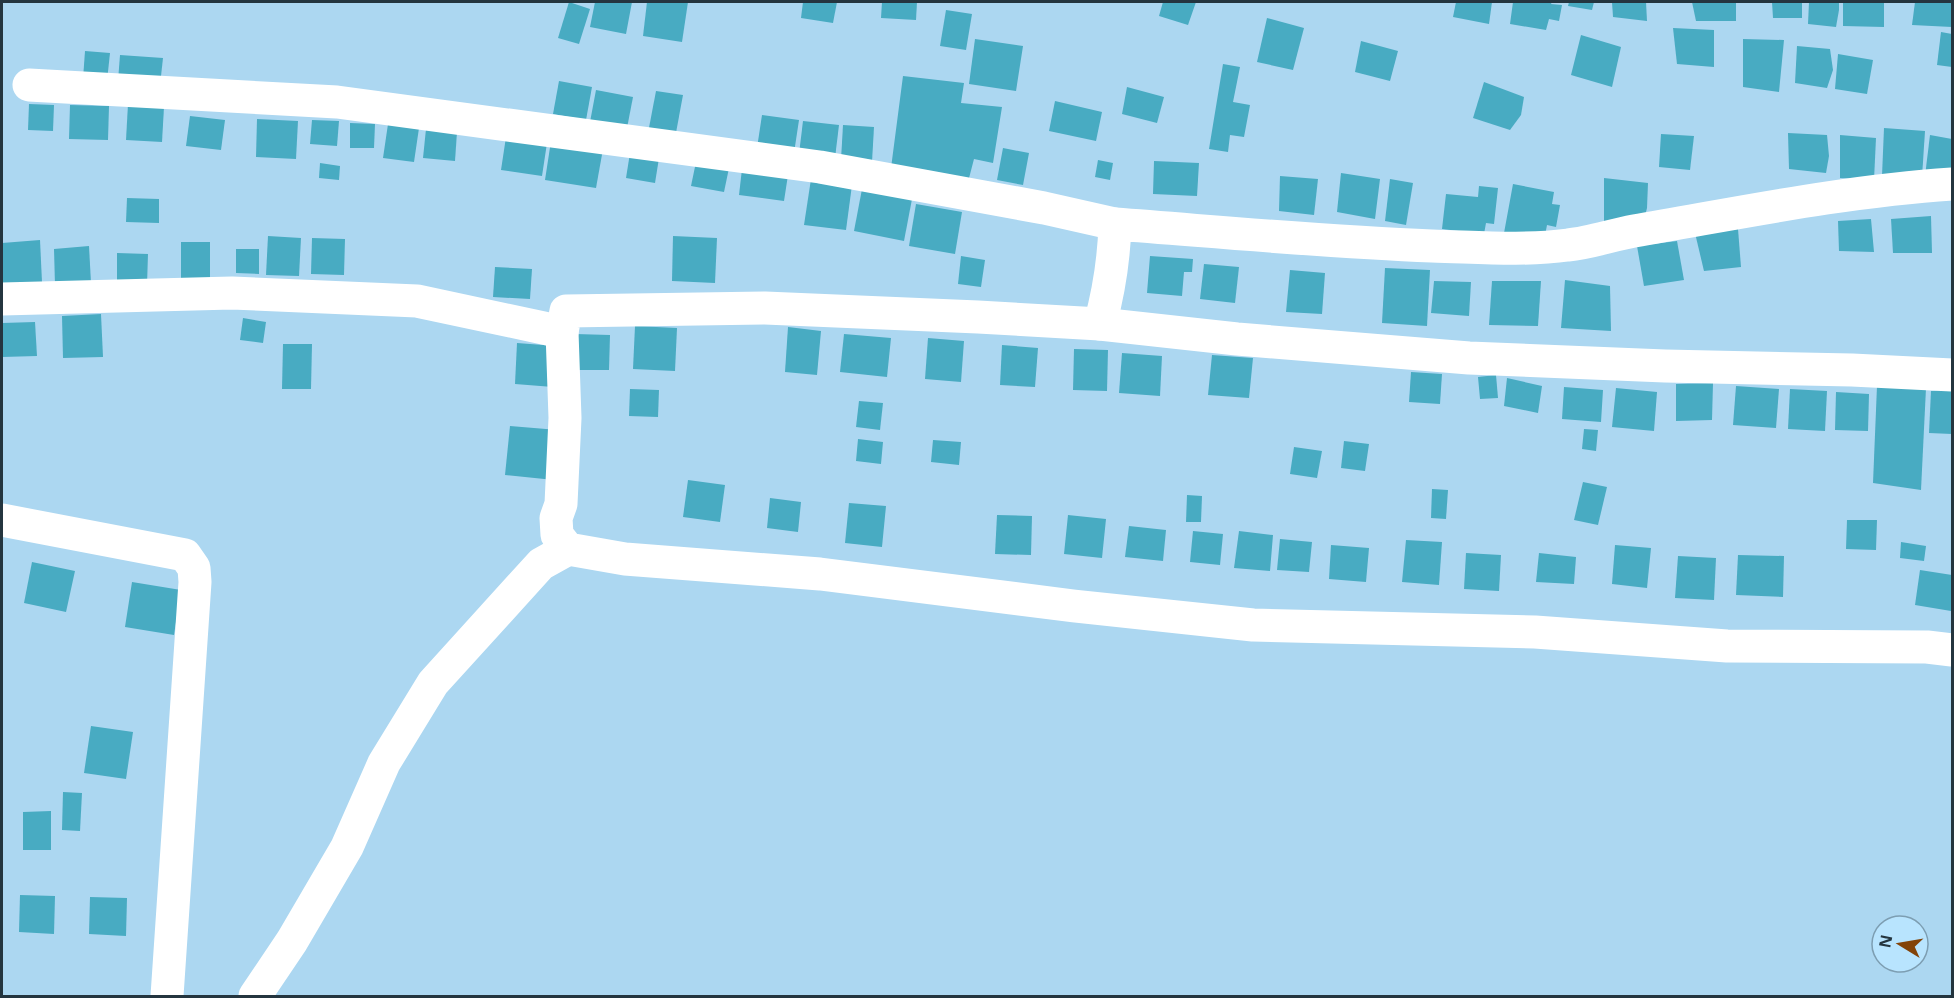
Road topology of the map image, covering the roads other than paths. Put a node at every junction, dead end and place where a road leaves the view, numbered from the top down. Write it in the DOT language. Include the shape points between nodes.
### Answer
graph roads {
  1 [pos="29,86"];
  2 [pos="1953,184"];
  3 [pos="1115,224"];
  4 [pos="2,299"];
  5 [pos="1100,324"];
  6 [pos="562,333"];
  7 [pos="1953,375"];
  8 [pos="2,520"];
  9 [pos="568,549"];
  10 [pos="1953,650"];
  11 [pos="167,996"];
  12 [pos="255,996"];
  1 -- 3 [label="street" via="337,102 820,167"];
  2 -- 3 [label="street" via="1896,188 1767,207 1569,245 1523,249 1377,244"];
  3 -- 5 [label="street" via="1109,292"];
  4 -- 6 [label="street" via="232,293 417,301"];
  5 -- 6 [label="street" via="765,309 566,311"];
  5 -- 7 [label="street" via="1469,358"];
  6 -- 9 [label="street" via="566,418 561,504 556,518 557,535"];
  8 -- 11 [label="street" via="185,555 194,568"];
  9 -- 10 [label="street" via="625,559 820,574 1253,625 1535,632 1727,646"];
  9 -- 12 [label="street" via="541,564 433,683 384,763 347,847"];
}
